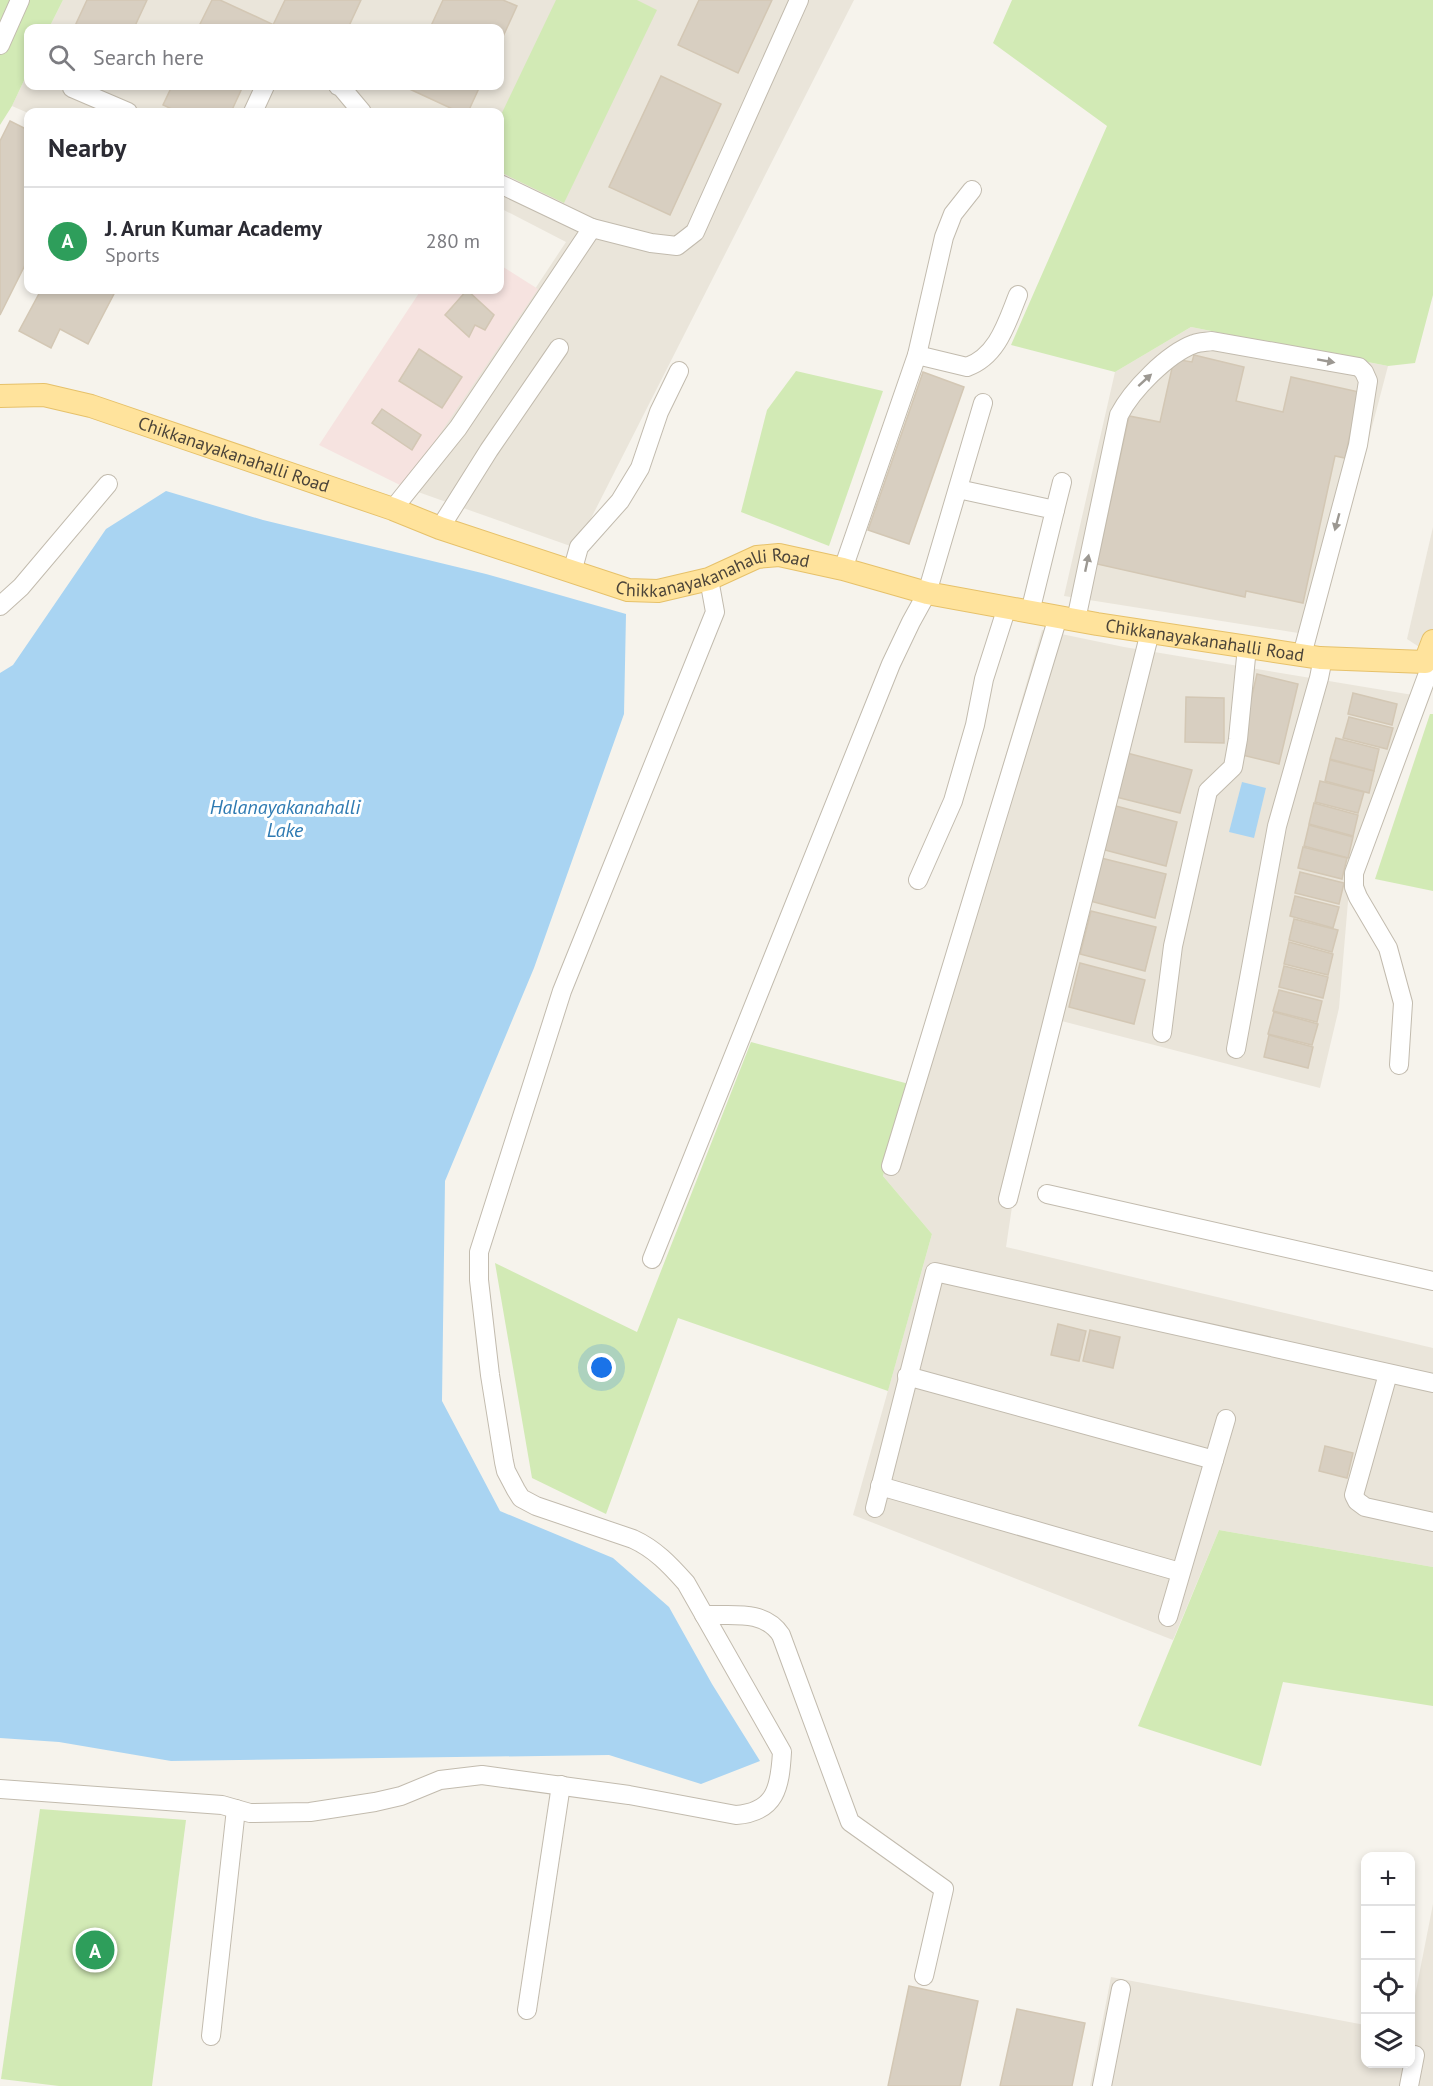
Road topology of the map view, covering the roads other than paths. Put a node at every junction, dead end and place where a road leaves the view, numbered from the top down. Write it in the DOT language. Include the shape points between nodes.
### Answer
graph roads {
  1 [pos="20,0"];
  2 [pos="799,0"];
  3 [pos="0,45"];
  4 [pos="77,90"];
  5 [pos="263,90"];
  6 [pos="344,90"];
  7 [pos="119,108"];
  8 [pos="255,108"];
  9 [pos="359,108"];
  10 [pos="504,186"];
  11 [pos="972,190"];
  12 [pos="592,228"];
  13 [pos="1018,295"];
  14 [pos="560,348"];
  15 [pos="917,355"];
  16 [pos="679,371"];
  17 [pos="0,396"];
  18 [pos="983,403"];
  19 [pos="1062,482"];
  20 [pos="108,484"];
  21 [pos="958,489"];
  22 [pos="393,509"];
  23 [pos="1055,510"];
  24 [pos="440,528"];
  25 [pos="843,569"];
  26 [pos="572,572"];
  27 [pos="709,579"];
  28 [pos="927,593"];
  29 [pos="0,606"];
  30 [pos="1007,607"];
  31 [pos="1030,612"];
  32 [pos="1067,618"];
  33 [pos="1150,632"];
  34 [pos="1246,646"];
  35 [pos="1312,656"];
  36 [pos="1430,661"];
  37 [pos="918,880"];
  38 [pos="1162,1033"];
  39 [pos="1236,1049"];
  40 [pos="1399,1065"];
  41 [pos="891,1166"];
  42 [pos="1047,1194"];
  43 [pos="1008,1198"];
  44 [pos="652,1259"];
  45 [pos="1433,1281"];
  46 [pos="1388,1374"];
  47 [pos="907,1376"];
  48 [pos="1433,1383"];
  49 [pos="1226,1419"];
  50 [pos="1214,1460"];
  51 [pos="880,1485"];
  52 [pos="874,1508"];
  53 [pos="1433,1522"];
  54 [pos="1180,1572"];
  55 [pos="704,1616"];
  56 [pos="1168,1617"];
  57 [pos="561,1785"];
  58 [pos="0,1789"];
  59 [pos="236,1809"];
  60 [pos="924,1976"];
  61 [pos="1121,1989"];
  62 [pos="527,2010"];
  63 [pos="211,2036"];
  64 [pos="1412,2068"];
  65 [pos="1102,2086"];
  66 [pos="1409,2086"];
  1 -- 3 [label="street"];
  2 -- 12 [label="street" via="695,232 677,246"];
  4 -- 7 [label="street"];
  5 -- 8 [label="street"];
  6 -- 9 [label="street"];
  10 -- 12 [label="street"];
  11 -- 15 [label="street" via="953,214 944,237"];
  12 -- 22 [label="street" via="458,428"];
  13 -- 15 [label="street" via="1000,340 974,364 967,367"];
  14 -- 24 [label="street"];
  15 -- 25 [label="street"];
  16 -- 26 [label="street" via="659,412 640,468 621,501 579,547"];
  17 -- 22 [label="main road, Chikkanayakanahalli Road" via="44,395 91,406"];
  18 -- 21 [label="street"];
  19 -- 23 [label="street"];
  20 -- 29 [label="street" via="21,587"];
  21 -- 23 [label="street"];
  21 -- 28 [label="street"];
  22 -- 24 [label="main road, Chikkanayakanahalli Road"];
  23 -- 31 [label="street"];
  24 -- 26 [label="main road, Chikkanayakanahalli Road"];
  25 -- 27 [label="main road, Chikkanayakanahalli Road" via="779,555 757,557"];
  25 -- 28 [label="main road, Chikkanayakanahalli Road"];
  26 -- 27 [label="main road, Chikkanayakanahalli Road" via="628,590 658,591"];
  27 -- 55 [label="street" via="715,612 562,991 479,1252 479,1280 501,1444 506,1471 521,1498 647,1546 686,1583"];
  28 -- 30 [label="main road, Chikkanayakanahalli Road"];
  28 -- 44 [label="street" via="891,664"];
  30 -- 31 [label="main road, Chikkanayakanahalli Road"];
  30 -- 37 [label="street" via="952,801"];
  31 -- 32 [label="main road, Chikkanayakanahalli Road"];
  32 -- 33 [label="main road, Chikkanayakanahalli Road"];
  32 -- 35 [label="street, one-way" via="1119,415 1126,401 1138,386 1182,351 1212,341 1359,367 1368,381 1358,446"];
  32 -- 41 [label="street"];
  33 -- 34 [label="main road, Chikkanayakanahalli Road"];
  33 -- 43 [label="street"];
  34 -- 35 [label="main road, Chikkanayakanahalli Road"];
  34 -- 38 [label="street" via="1233,767 1208,791 1173,946"];
  35 -- 36 [label="main road, Chikkanayakanahalli Road"];
  35 -- 39 [label="street" via="1319,678 1277,826"];
  36 -- 40 [label="street" via="1354,873 1358,897 1388,948 1403,1003"];
  42 -- 45 [label="street"];
  46 -- 47 [label="street" via="935,1272"];
  46 -- 48 [label="street"];
  46 -- 53 [label="street" via="1354,1495 1365,1508"];
  47 -- 50 [label="street"];
  47 -- 51 [label="street"];
  49 -- 50 [label="street"];
  50 -- 54 [label="street"];
  51 -- 52 [label="street"];
  51 -- 54 [label="street"];
  54 -- 56 [label="street"];
  55 -- 57 [label="street" via="782,1752 774,1798 761,1809 736,1815"];
  55 -- 60 [label="street" via="757,1616 777,1628 850,1822 944,1889"];
  57 -- 59 [label="street" via="482,1774 440,1780 375,1802 310,1812 250,1813"];
  57 -- 62 [label="street"];
  58 -- 59 [label="street"];
  59 -- 63 [label="street"];
  61 -- 65 [label="street"];
  64 -- 66 [label="street"];
}
